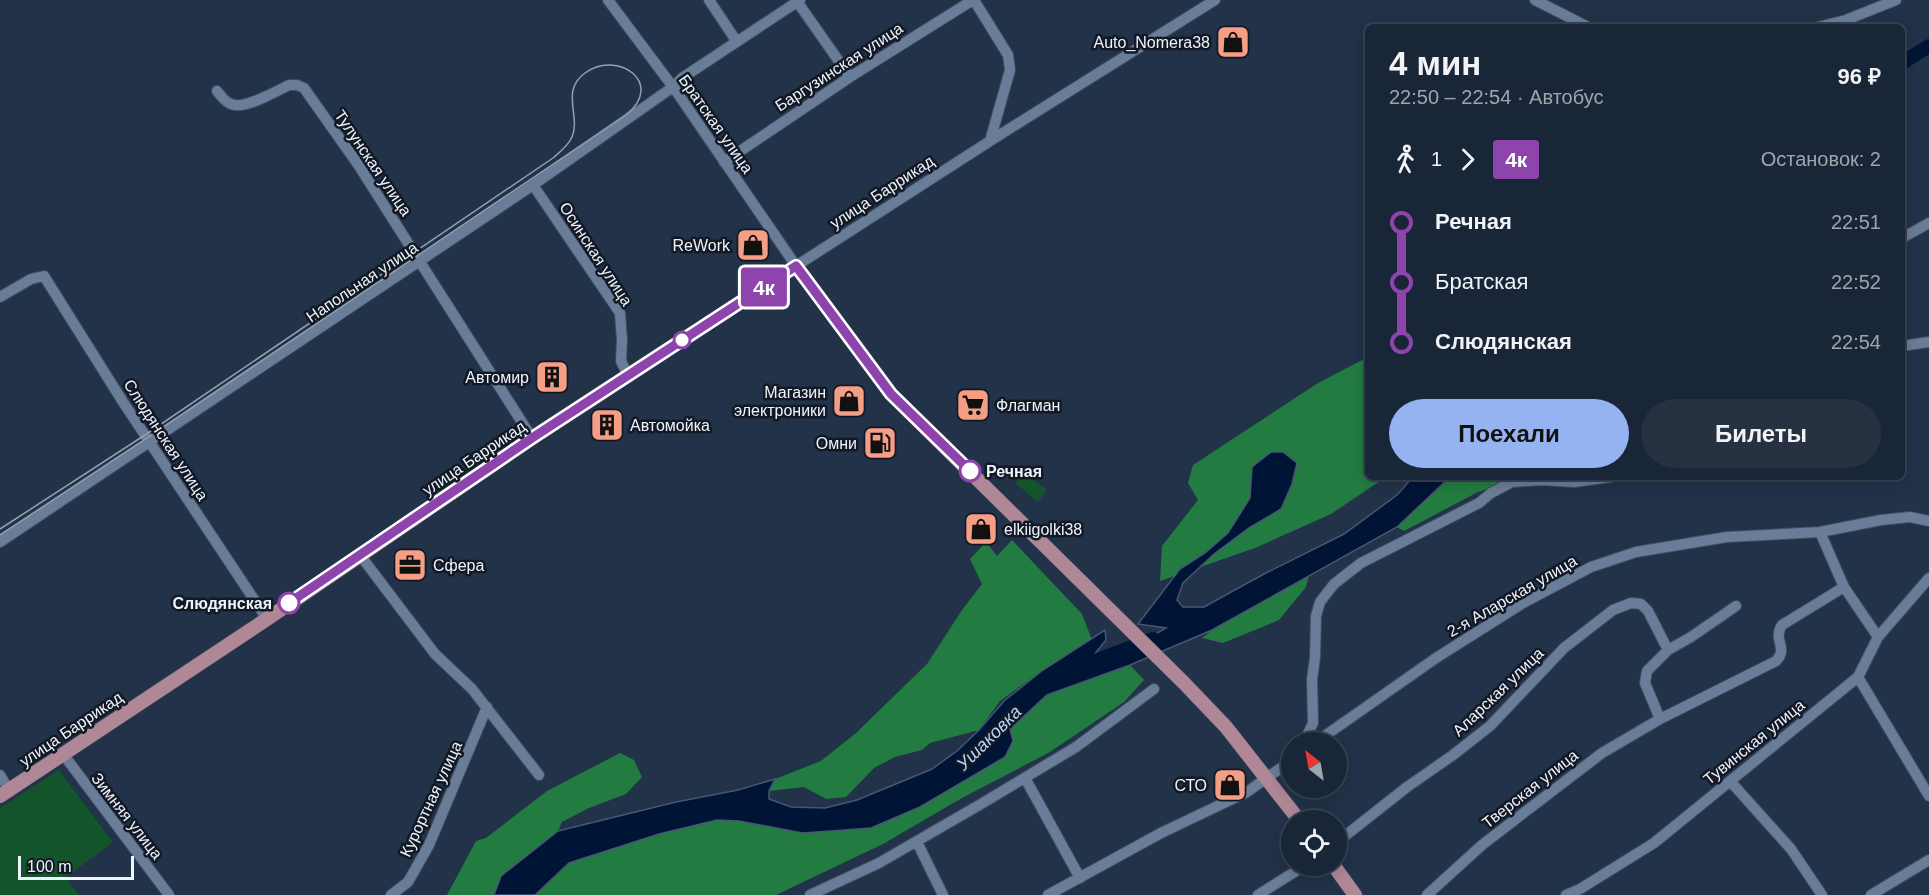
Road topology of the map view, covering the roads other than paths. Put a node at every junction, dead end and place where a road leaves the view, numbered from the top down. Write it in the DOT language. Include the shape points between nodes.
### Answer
graph roads {
  1 [pos="608,0"];
  2 [pos="709,0"];
  3 [pos="973,0"];
  4 [pos="1215,0"];
  5 [pos="1535,0"];
  6 [pos="1896,0"];
  7 [pos="798,1"];
  8 [pos="1198,5"];
  9 [pos="1582,24"];
  10 [pos="1830,24"];
  11 [pos="737,42"];
  12 [pos="850,77"];
  13 [pos="673,87"];
  14 [pos="217,91"];
  15 [pos="990,141"];
  16 [pos="724,162"];
  17 [pos="533,185"];
  18 [pos="1929,223"];
  19 [pos="1905,236"];
  20 [pos="420,261"];
  21 [pos="796,266"];
  22 [pos="0,297"];
  23 [pos="1929,342"];
  24 [pos="1905,346"];
  25 [pos="629,377"];
  26 [pos="532,438"];
  27 [pos="150,442"];
  28 [pos="1543,480"];
  29 [pos="1543,480"];
  30 [pos="1589,480"];
  31 [pos="1929,521"];
  32 [pos="1820,532"];
  33 [pos="0,542"];
  34 [pos="360,555"];
  35 [pos="1929,578"];
  36 [pos="1844,587"];
  37 [pos="1736,606"];
  38 [pos="267,618"];
  39 [pos="1878,637"];
  40 [pos="1668,650"];
  41 [pos="1858,676"];
  42 [pos="1154,689"];
  43 [pos="487,707"];
  44 [pos="1660,719"];
  45 [pos="1313,723"];
  46 [pos="1309,732"];
  47 [pos="1325,732"];
  48 [pos="1331,732"];
  49 [pos="63,754"];
  50 [pos="1281,769"];
  51 [pos="0,775"];
  52 [pos="539,775"];
  53 [pos="1025,778"];
  54 [pos="1267,780"];
  55 [pos="1730,782"];
  56 [pos="5,793"];
  57 [pos="1929,796"];
  58 [pos="1291,810"];
  59 [pos="1347,834"];
  60 [pos="917,842"];
  61 [pos="1929,860"];
  62 [pos="1288,876"];
  63 [pos="1341,876"];
  64 [pos="1080,878"];
  65 [pos="1070,890"];
  66 [pos="169,895"];
  67 [pos="391,895"];
  68 [pos="810,895"];
  69 [pos="943,895"];
  70 [pos="1048,895"];
  71 [pos="1258,895"];
  72 [pos="1355,895"];
  73 [pos="1427,895"];
  74 [pos="1566,895"];
  75 [pos="1822,895"];
  76 [pos="1871,895"];
  1 -- 13 [label="street, Братская улица"];
  2 -- 11 [label="street"];
  3 -- 12 [label="street, Баргузинская улица"];
  3 -- 15 [label="street" via="1008,55 1010,70"];
  4 -- 8 [label="street, улица Баррикад"];
  5 -- 9 [label="street"];
  6 -- 10 [label="street"];
  7 -- 11 [label="street, Напольная улица"];
  7 -- 12 [label="street"];
  8 -- 15 [label="street, улица Баррикад"];
  11 -- 13 [label="street, Напольная улица"];
  12 -- 16 [label="street, Баргузинская улица"];
  13 -- 16 [label="street, Братская улица"];
  13 -- 17 [label="street, Напольная улица"];
  14 -- 20 [label="street, Тулунская улица" via="226,102 243,105 289,86 304,88"];
  15 -- 21 [label="street, улица Баррикад"];
  16 -- 21 [label="street, Братская улица"];
  17 -- 20 [label="street, Напольная улица"];
  17 -- 25 [label="street, Осинская улица" via="620,313 621,361"];
  18 -- 19 [label="street"];
  20 -- 26 [label="street, Тулунская улица"];
  20 -- 27 [label="street, Напольная улица"];
  21 -- 25 [label="main road, улица Баррикад"];
  21 -- 54 [label="main road" via="891,394 1184,683 1226,727"];
  22 -- 27 [label="street, Слюдянская улица" via="44,276"];
  23 -- 24 [label="street"];
  25 -- 26 [label="main road, улица Баррикад"];
  26 -- 34 [label="main road, улица Баррикад"];
  27 -- 33 [label="street, Напольная улица"];
  27 -- 38 [label="street, Слюдянская улица"];
  28 -- 30 [label="street"];
  29 -- 45 [label="street" via="1512,482 1361,563 1334,584 1320,602 1316,616"];
  31 -- 32 [label="street, 2-я Аларская улица" via="1910,517"];
  32 -- 36 [label="street"];
  32 -- 48 [label="street, 2-я Аларская улица" via="1727,537 1636,552 1591,567 1523,603 1436,658"];
  34 -- 38 [label="main road, улица Баррикад"];
  34 -- 43 [label="street" via="435,654"];
  35 -- 39 [label="street, Тувинская улица"];
  36 -- 39 [label="street"];
  36 -- 44 [label="street, Тверская улица" via="1782,625 1778,631 1781,657 1776,661"];
  37 -- 40 [label="street"];
  38 -- 49 [label="main road, улица Баррикад"];
  39 -- 41 [label="street, Тувинская улица"];
  40 -- 44 [label="street" via="1647,671 1645,683"];
  40 -- 59 [label="street, Аларская улица" via="1641,604 1631,603 1613,610 1564,648 1490,726"];
  41 -- 55 [label="street, Тувинская улица"];
  41 -- 57 [label="street"];
  42 -- 53 [label="street" via="1076,747"];
  43 -- 52 [label="street"];
  43 -- 67 [label="street, Курортная улица" via="429,845 408,882"];
  44 -- 73 [label="street, Тверская улица" via="1602,753 1482,845"];
  45 -- 46 [label="street"];
  45 -- 47 [label="street"];
  49 -- 56 [label="main road, улица Баррикад"];
  49 -- 66 [label="street, Зимняя улица"];
  50 -- 54 [label="street"];
  51 -- 56 [label="street"];
  53 -- 60 [label="street"];
  53 -- 64 [label="street"];
  54 -- 58 [label="main road"];
  54 -- 64 [label="street"];
  55 -- 74 [label="street, Тувинская улица" via="1654,843"];
  55 -- 75 [label="street" via="1791,849"];
  60 -- 68 [label="street"];
  60 -- 69 [label="street"];
  61 -- 76 [label="street"];
  62 -- 71 [label="street"];
  63 -- 72 [label="main road"];
  64 -- 65 [label="street"];
  65 -- 70 [label="street"];
}
